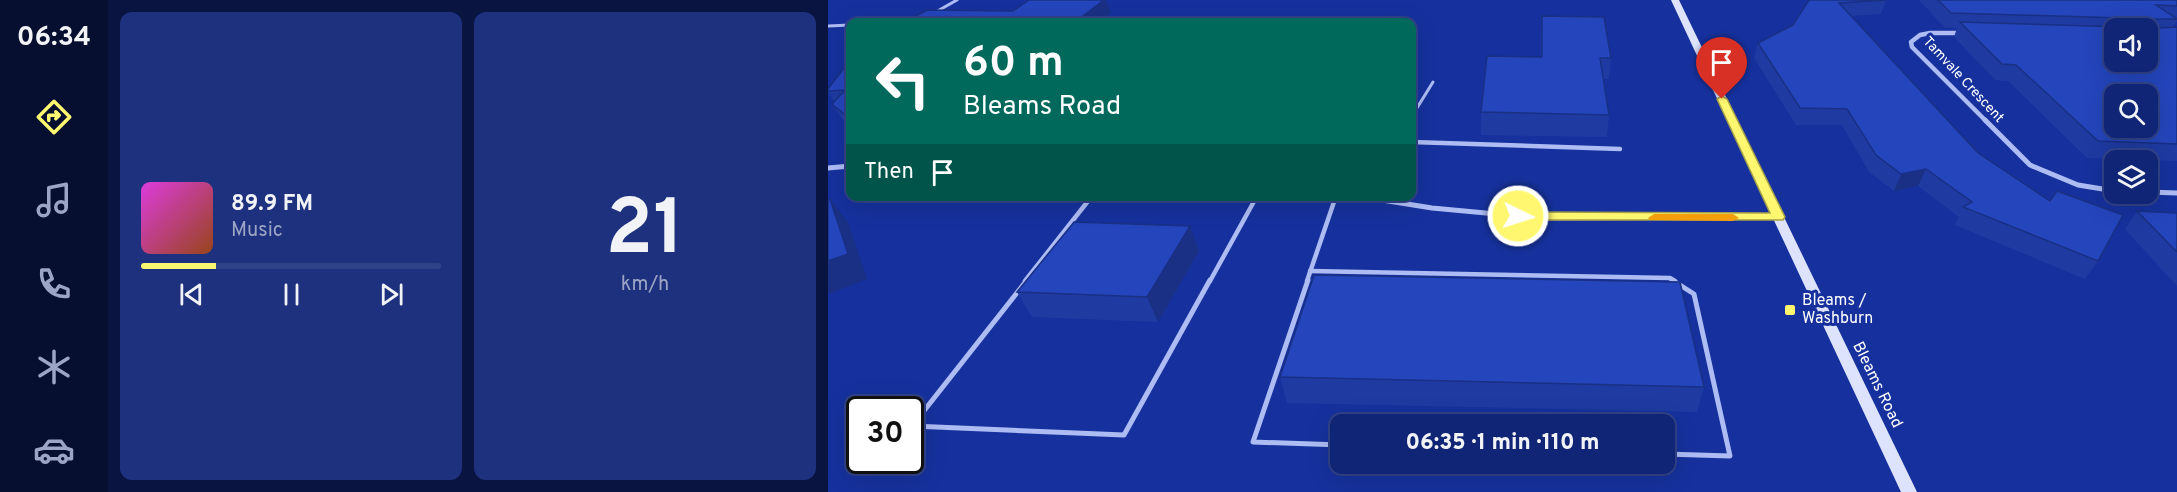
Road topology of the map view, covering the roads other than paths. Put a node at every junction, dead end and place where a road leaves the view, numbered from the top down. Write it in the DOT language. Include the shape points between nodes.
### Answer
graph roads {
  1 [pos="957,0"];
  2 [pos="1675,0"];
  3 [pos="930,16"];
  4 [pos="846,25"];
  5 [pos="828,26"];
  6 [pos="1971,33"];
  7 [pos="1433,82"];
  8 [pos="1416,110"];
  9 [pos="1416,142"];
  10 [pos="1620,149"];
  11 [pos="846,166"];
  12 [pos="828,168"];
  13 [pos="2104,189"];
  14 [pos="2158,193"];
  15 [pos="2177,194"];
  16 [pos="1088,201"];
  17 [pos="1254,201"];
  18 [pos="1334,201"];
  19 [pos="1391,201"];
  20 [pos="1778,217"];
  21 [pos="1310,271"];
  22 [pos="1330,445"];
  23 [pos="1675,454"];
  24 [pos="1909,492"];
  1 -- 3 [label="lane"];
  2 -- 20 [label="main road, Bleams Road"];
  4 -- 5 [label="lane"];
  6 -- 13 [label="street, Tamvale Crescent" via="1930,33 1911,42 2030,165 2078,185"];
  7 -- 8 [label="lane"];
  9 -- 10 [label="lane"];
  11 -- 12 [label="street"];
  14 -- 15 [label="street"];
  16 -- 17 [label="lane" via="912,426 1124,435"];
  18 -- 21 [label="lane"];
  19 -- 20 [label="street" via="1539,218"];
  20 -- 24 [label="main road, Bleams Road"];
  21 -- 22 [label="lane" via="1253,442"];
  21 -- 23 [label="lane" via="1670,278 1694,294 1730,456"];
}
